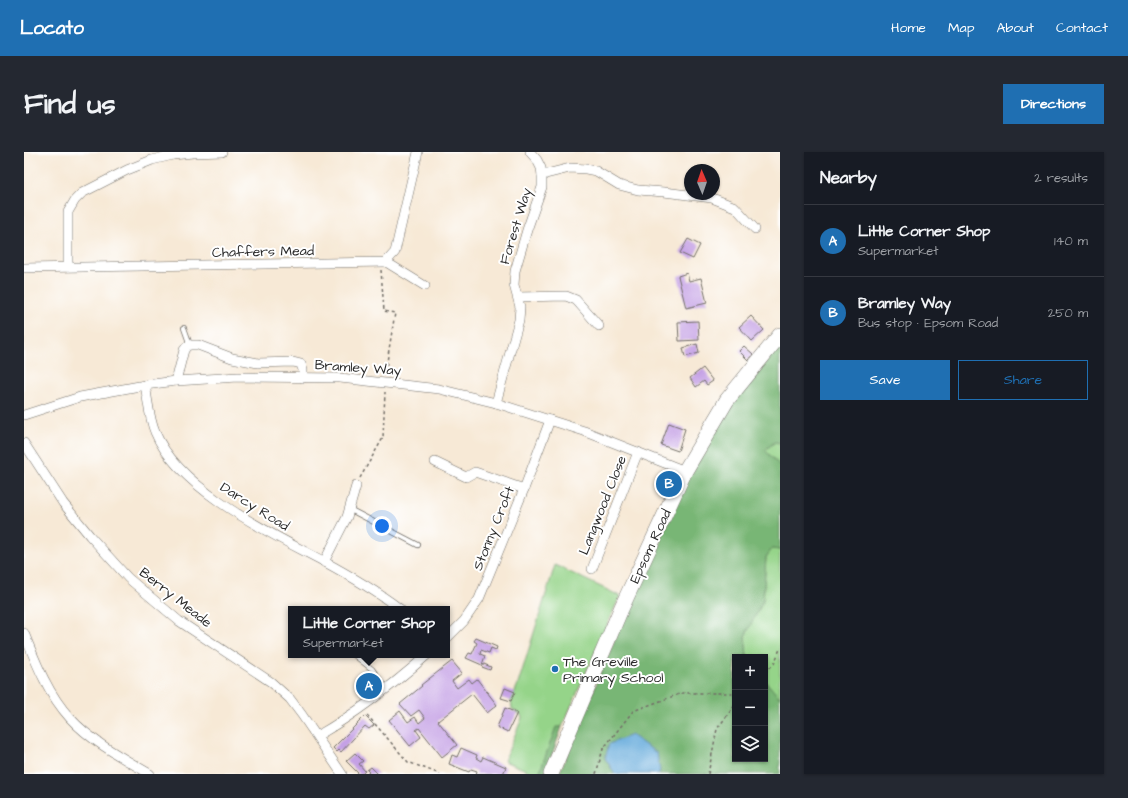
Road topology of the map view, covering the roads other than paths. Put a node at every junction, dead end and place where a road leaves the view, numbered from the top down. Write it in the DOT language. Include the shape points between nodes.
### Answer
graph roads {
  1 [pos="222,152"];
  2 [pos="418,152"];
  3 [pos="530,152"];
  4 [pos="542,175"];
  5 [pos="755,229"];
  6 [pos="383,262"];
  7 [pos="68,267"];
  8 [pos="24,268"];
  9 [pos="425,286"];
  10 [pos="518,297"];
  11 [pos="599,326"];
  12 [pos="184,328"];
  13 [pos="780,335"];
  14 [pos="190,345"];
  15 [pos="303,378"];
  16 [pos="176,381"];
  17 [pos="145,385"];
  18 [pos="496,403"];
  19 [pos="24,415"];
  20 [pos="550,420"];
  21 [pos="24,443"];
  22 [pos="638,452"];
  23 [pos="435,462"];
  24 [pos="685,471"];
  25 [pos="356,486"];
  26 [pos="524,489"];
  27 [pos="349,510"];
  28 [pos="418,545"];
  29 [pos="324,562"];
  30 [pos="592,569"];
  31 [pos="396,606"];
  32 [pos="24,633"];
  33 [pos="450,635"];
  34 [pos="358,658"];
  35 [pos="423,658"];
  36 [pos="386,689"];
  37 [pos="317,736"];
  38 [pos="150,774"];
  39 [pos="342,774"];
  40 [pos="551,774"];
  1 -- 7 [label="street" via="173,155 152,160 82,193 68,212"];
  2 -- 6 [label="street" via="395,252"];
  3 -- 4 [label="street, Forest Way" via="537,160"];
  4 -- 5 [label="street" via="570,168 586,168 619,185 638,190 712,198 735,207"];
  4 -- 10 [label="street, Forest Way" via="542,187 515,271 514,285"];
  6 -- 7 [label="street, Chaffers Mead"];
  6 -- 9 [label="street"];
  7 -- 8 [label="street, Chaffers Mead"];
  10 -- 11 [label="street" via="566,296 576,300"];
  10 -- 18 [label="street, Forest Way" via="519,320"];
  12 -- 14 [label="lane"];
  13 -- 24 [label="highway, Epsom Road" via="727,400"];
  14 -- 15 [label="street, Bramley Way" via="258,363 301,364"];
  14 -- 16 [label="street" via="184,350"];
  15 -- 16 [label="street, Bramley Way" via="238,377"];
  15 -- 18 [label="street, Bramley Way" via="340,378 439,389"];
  16 -- 17 [label="street, Bramley Way"];
  17 -- 19 [label="street, Bramley Way" via="80,397"];
  17 -- 29 [label="street, Darcy Road" via="154,431 168,455 195,483 249,522"];
  18 -- 20 [label="street, Bramley Way"];
  20 -- 22 [label="street, Bramley Way"];
  20 -- 26 [label="street, Stonny Croft"];
  21 -- 37 [label="street, Berry Meade" via="63,503 128,578 179,621 271,682 290,699"];
  22 -- 24 [label="street, Bramley Way"];
  22 -- 30 [label="street, Langwood Close"];
  23 -- 26 [label="street" via="466,477 475,472"];
  24 -- 40 [label="highway, Epsom Road" via="621,609"];
  25 -- 27 [label="street"];
  26 -- 33 [label="street, Stonny Croft" via="479,599 464,621"];
  27 -- 28 [label="lane"];
  27 -- 29 [label="street"];
  29 -- 31 [label="street, Darcy Road"];
  32 -- 38 [label="street" via="45,682 71,719 114,753"];
  34 -- 36 [label="lane" via="372,669"];
  35 -- 36 [label="street"];
  36 -- 37 [label="street"];
  37 -- 39 [label="street, Berry Meade"];
}
